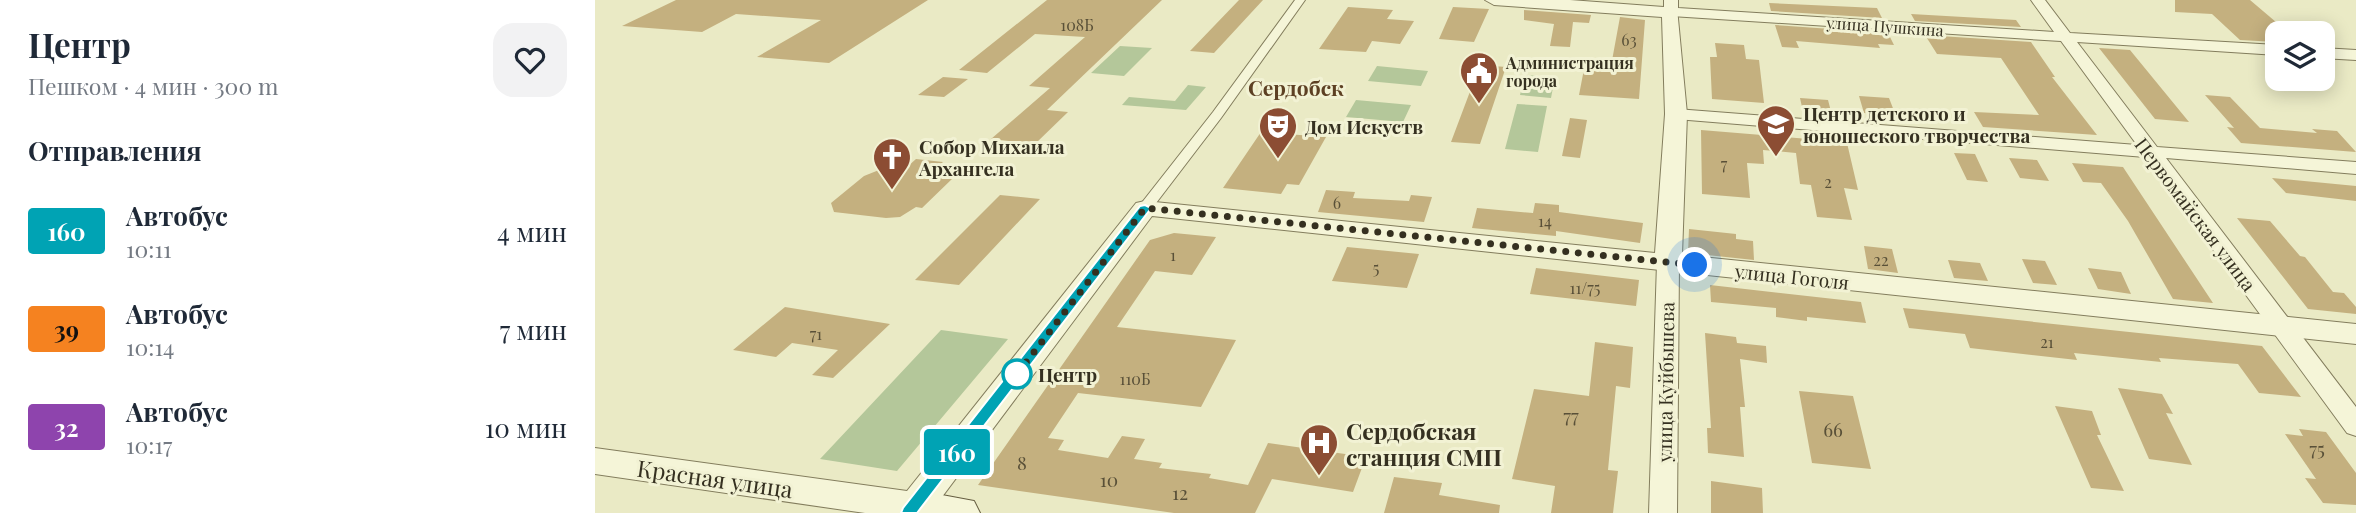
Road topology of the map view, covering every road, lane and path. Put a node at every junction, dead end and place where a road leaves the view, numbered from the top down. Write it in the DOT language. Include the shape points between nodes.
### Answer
graph roads {
  1 [pos="1300,0"];
  2 [pos="1494,0"];
  3 [pos="2038,0"];
  4 [pos="1671,6"];
  5 [pos="2064,37"];
  6 [pos="2265,49"];
  7 [pos="2335,54"];
  8 [pos="2356,55"];
  9 [pos="1677,114"];
  10 [pos="2150,152"];
  11 [pos="2356,168"];
  12 [pos="1145,208"];
  13 [pos="1668,263"];
  14 [pos="2280,327"];
  15 [pos="2356,334"];
  16 [pos="2356,426"];
  17 [pos="595,461"];
  18 [pos="913,510"];
  19 [pos="960,513"];
  20 [pos="1663,513"];
  1 -- 12 [label="street"];
  2 -- 4 [label="street, улица Пушкина"];
  3 -- 5 [label="street, Первомайская улица"];
  4 -- 5 [label="street, улица Пушкина"];
  4 -- 9 [label="street, улица Куйбышева"];
  5 -- 6 [label="street, улица Пушкина"];
  5 -- 10 [label="street, Первомайская улица"];
  7 -- 8 [label="street"];
  9 -- 10 [label="street"];
  9 -- 13 [label="street, улица Куйбышева"];
  10 -- 11 [label="street"];
  10 -- 14 [label="street, Первомайская улица"];
  12 -- 13 [label="street, улица Гоголя"];
  12 -- 18 [label="street"];
  13 -- 14 [label="street, улица Гоголя"];
  13 -- 20 [label="street, улица Куйбышева"];
  14 -- 15 [label="street, улица Гоголя"];
  14 -- 16 [label="street, Первомайская улица"];
  17 -- 18 [label="street, Красная улица"];
  18 -- 19 [label="main road, Красная улица"];
}
